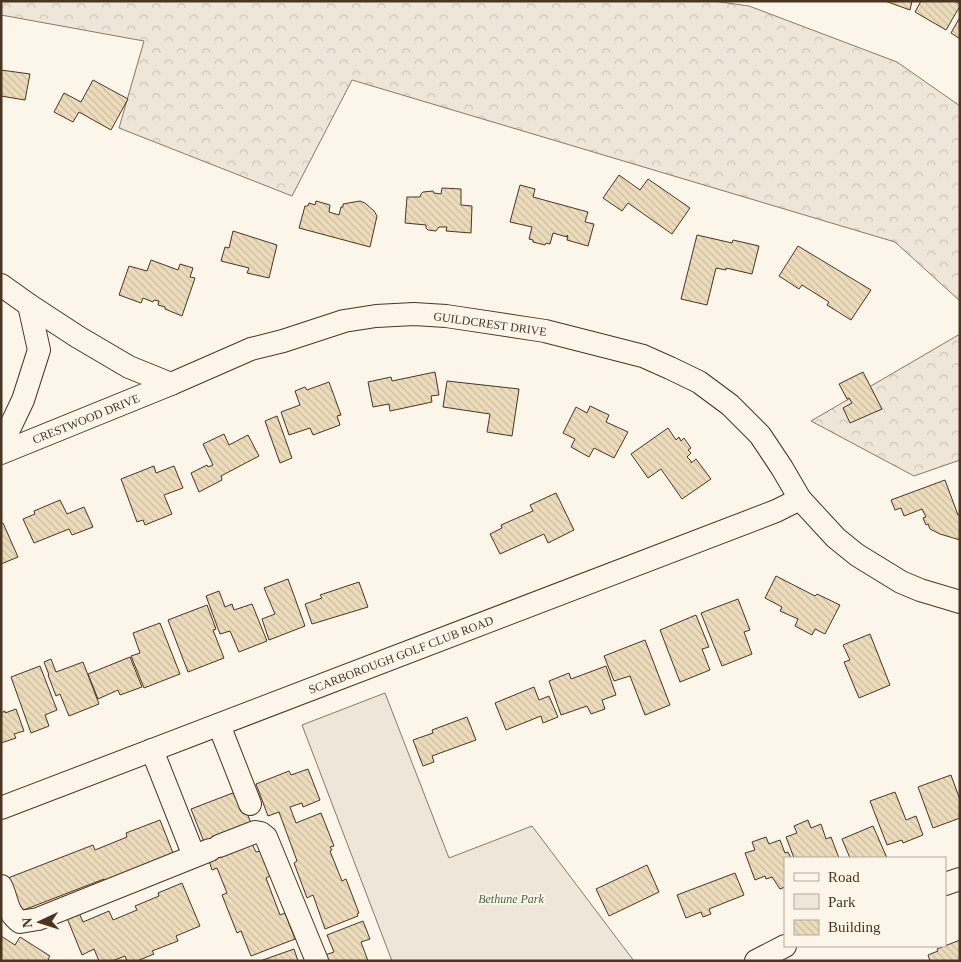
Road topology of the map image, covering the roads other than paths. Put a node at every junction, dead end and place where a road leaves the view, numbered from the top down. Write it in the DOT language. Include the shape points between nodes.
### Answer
graph roads {
  1 [pos="1,285"];
  2 [pos="29,305"];
  3 [pos="171,384"];
  4 [pos="1,446"];
  5 [pos="1,453"];
  6 [pos="800,499"];
  7 [pos="960,602"];
  8 [pos="219,725"];
  9 [pos="152,750"];
  10 [pos="1,808"];
  11 [pos="255,817"];
  12 [pos="208,851"];
  13 [pos="960,878"];
  14 [pos="946,884"];
  15 [pos="1,886"];
  16 [pos="784,947"];
  17 [pos="317,961"];
  18 [pos="756,961"];
  1 -- 2 [label="street"];
  2 -- 3 [label="street" via="129,367"];
  2 -- 4 [label="street" via="39,350 23,400"];
  3 -- 5 [label="street, CRESTWOOD DRIVE"];
  3 -- 6 [label="street, GUILDCREST DRIVE" via="251,349 344,321 376,316 446,316 545,330 643,356 699,382 730,405 760,435"];
  6 -- 7 [label="street, GUILDCREST DRIVE" via="836,538 876,568 900,582"];
  6 -- 8 [label="street, SCARBOROUGH GOLF CLUB ROAD"];
  8 -- 9 [label="street, SCARBOROUGH GOLF CLUB ROAD"];
  8 -- 11 [label="street"];
  9 -- 10 [label="street, SCARBOROUGH GOLF CLUB ROAD"];
  9 -- 12 [label="street"];
  11 -- 12 [label="street" via="254,832"];
  11 -- 17 [label="street"];
  12 -- 15 [label="street" via="38,919 20,922 10,912"];
  13 -- 14 [label="street"];
  16 -- 18 [label="street"];
}
